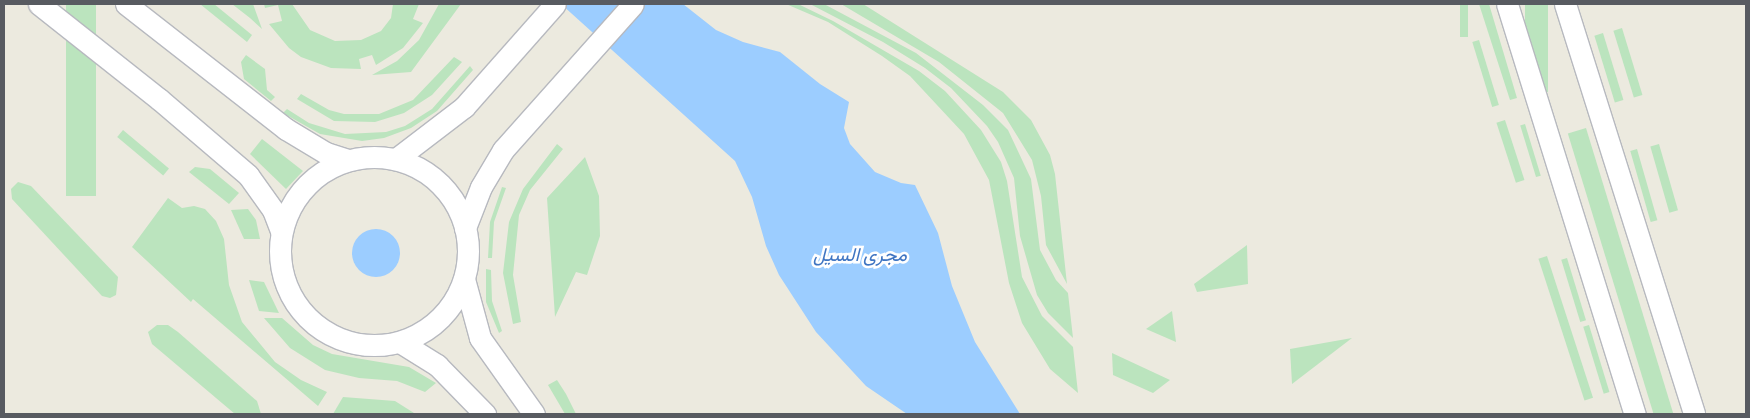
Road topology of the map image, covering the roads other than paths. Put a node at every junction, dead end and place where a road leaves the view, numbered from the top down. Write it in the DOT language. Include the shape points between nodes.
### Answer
graph roads {
  1 [pos="39,4"];
  2 [pos="126,4"];
  3 [pos="555,4"];
  4 [pos="633,4"];
  5 [pos="1507,4"];
  6 [pos="1565,4"];
  7 [pos="396,159"];
  8 [pos="348,160"];
  9 [pos="465,228"];
  10 [pos="281,231"];
  11 [pos="464,278"];
  12 [pos="400,342"];
  13 [pos="486,414"];
  14 [pos="534,414"];
  15 [pos="1635,414"];
  16 [pos="1694,414"];
  1 -- 10 [label="street" via="159,98 243,170 262,192"];
  2 -- 8 [label="street" via="286,129 319,149"];
  3 -- 7 [label="street" via="464,107"];
  4 -- 9 [label="street" via="503,150 481,187"];
  5 -- 15 [label="street"];
  6 -- 16 [label="street"];
  7 -- 8 [label="street" via="380,156"];
  7 -- 9 [label="street" via="416,166 443,187 458,209"];
  8 -- 10 [label="street" via="312,180 291,206"];
  9 -- 11 [label="street" via="468,262"];
  10 -- 12 [label="street" via="280,260 289,294 317,328 357,345"];
  11 -- 12 [label="street" via="440,319 421,333"];
  11 -- 14 [label="street" via="480,338"];
  12 -- 13 [label="street" via="437,365"];
}
